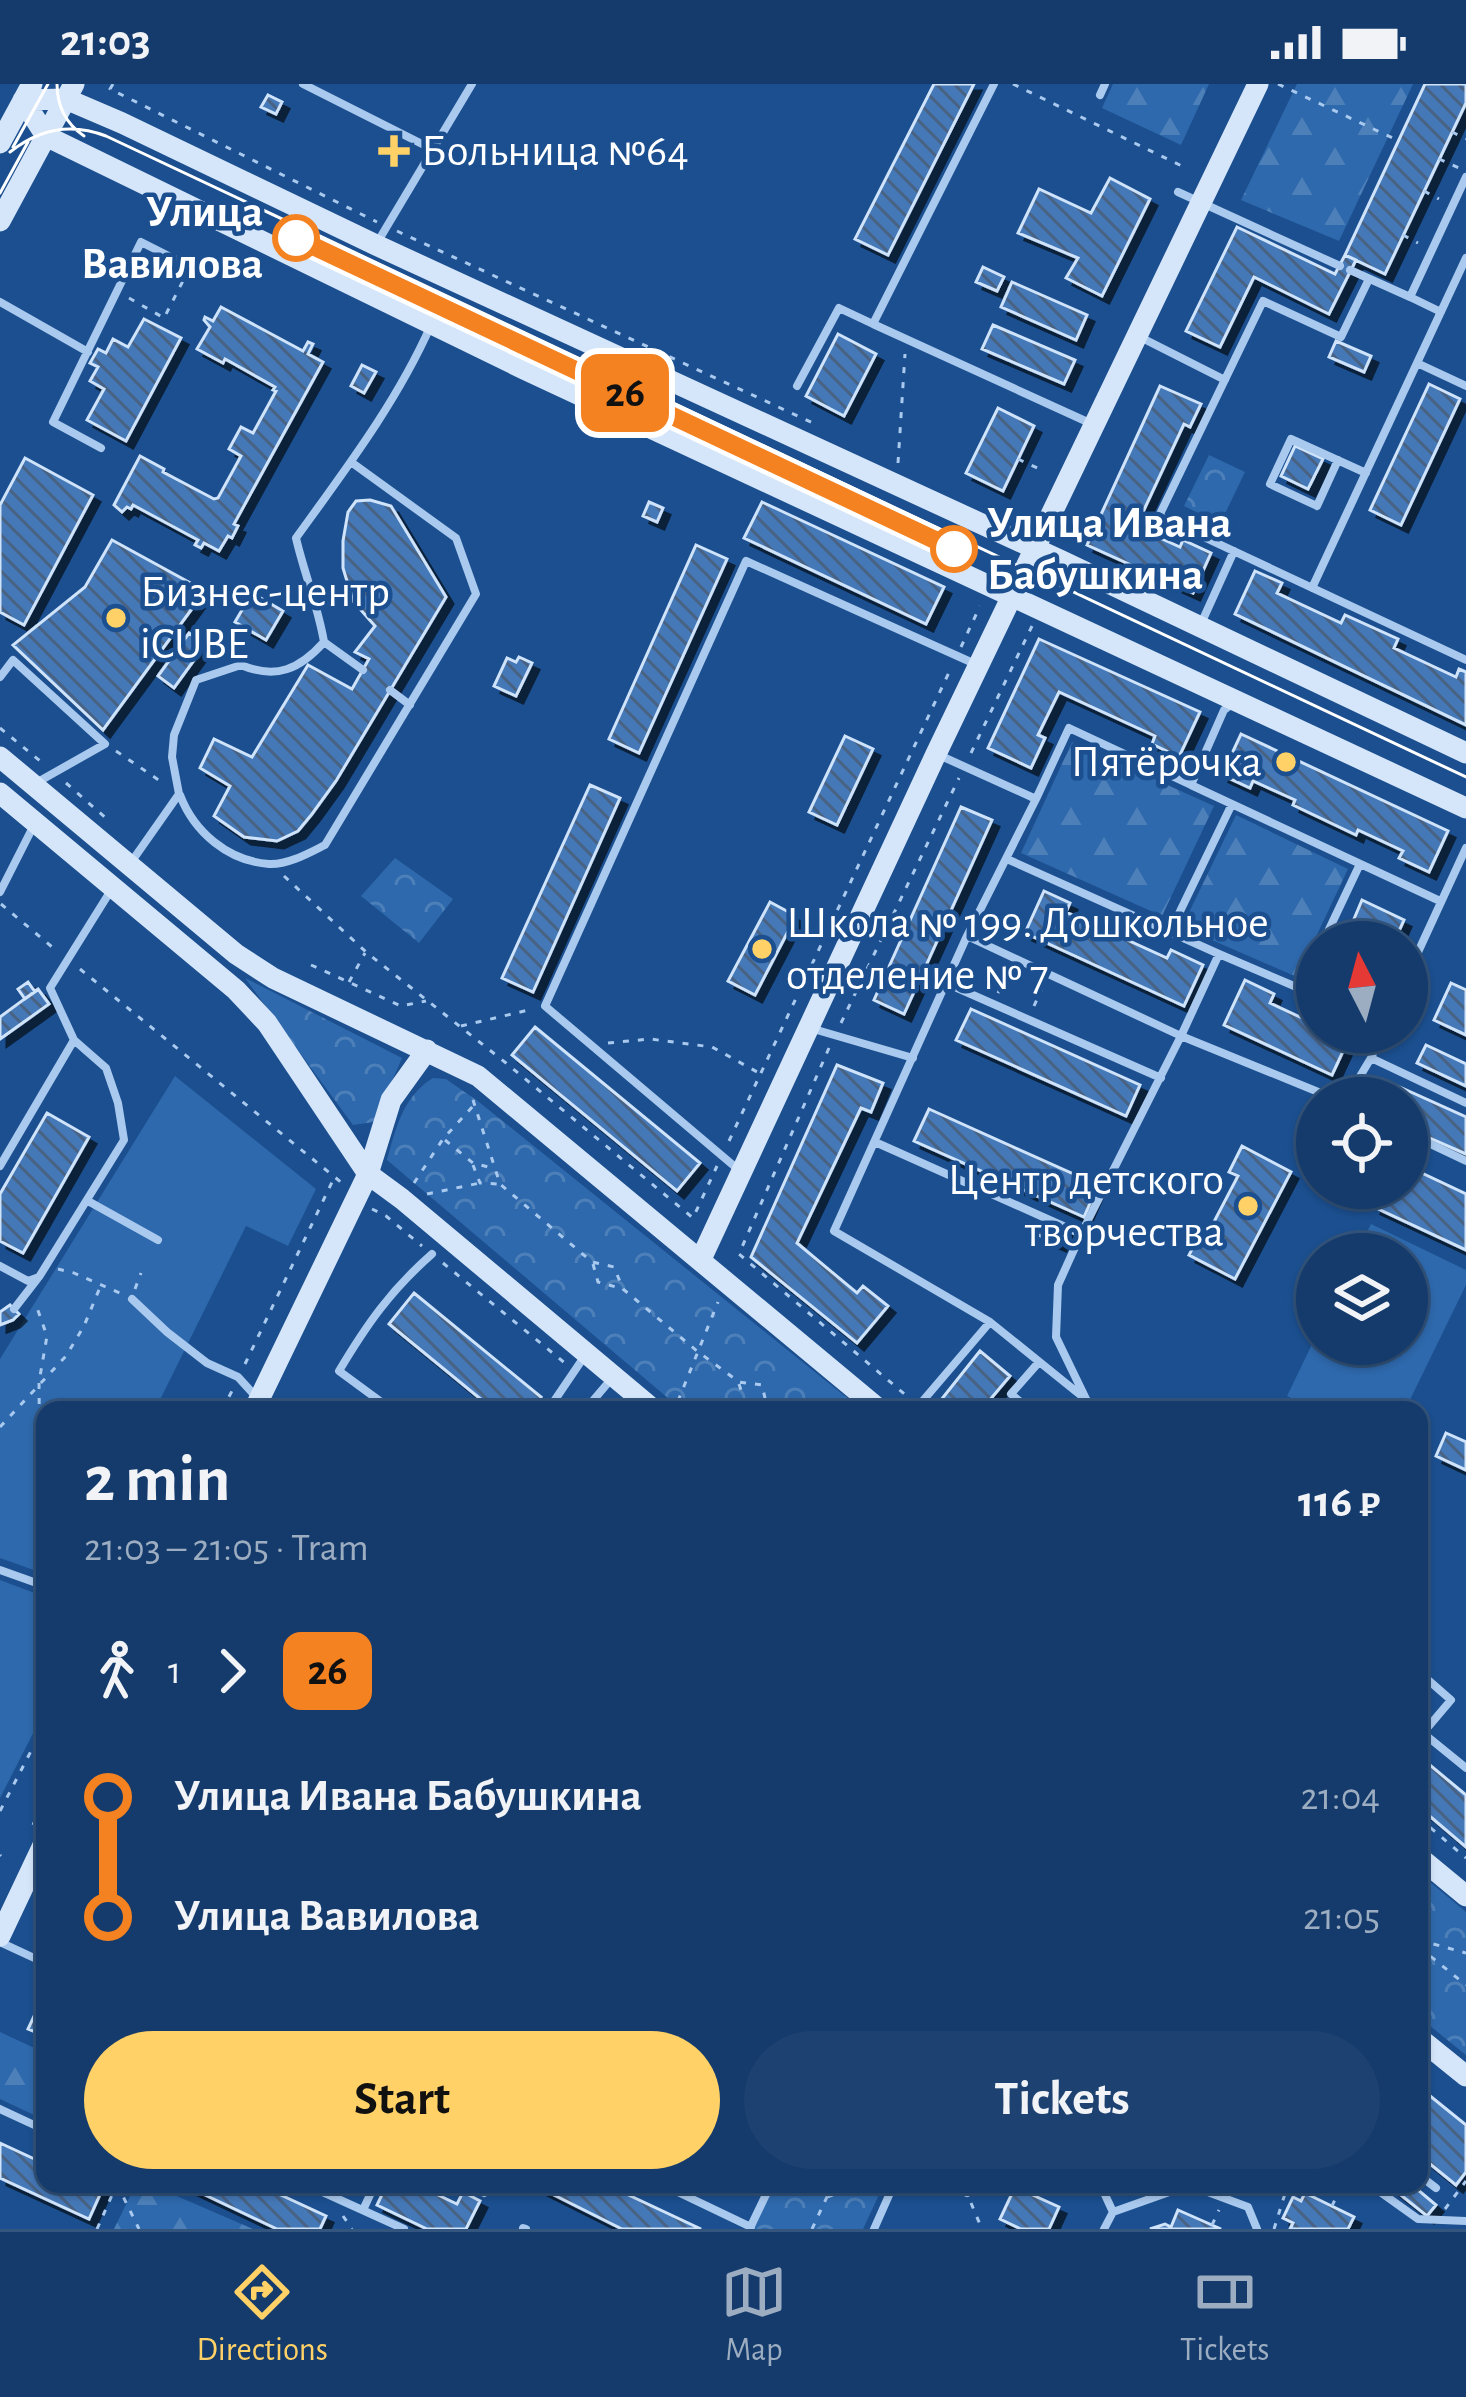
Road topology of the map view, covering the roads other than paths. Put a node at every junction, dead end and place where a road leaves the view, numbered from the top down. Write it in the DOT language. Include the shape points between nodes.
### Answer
graph roads {
  1 [pos="303,84"];
  2 [pos="472,84"];
  3 [pos="994,84"];
  4 [pos="1105,84"];
  5 [pos="1258,84"];
  6 [pos="27,92"];
  7 [pos="70,92"];
  8 [pos="1100,95"];
  9 [pos="46,136"];
  10 [pos="0,143"];
  11 [pos="432,149"];
  12 [pos="1466,174"];
  13 [pos="1178,191"];
  14 [pos="1203,203"];
  15 [pos="0,221"];
  16 [pos="381,235"];
  17 [pos="1466,258"];
  18 [pos="1340,266"];
  19 [pos="1350,270"];
  20 [pos="210,277"];
  21 [pos="1369,279"];
  22 [pos="1410,298"];
  23 [pos="0,302"];
  24 [pos="1441,312"];
  25 [pos="432,323"];
  26 [pos="873,324"];
  27 [pos="1139,337"];
  28 [pos="88,352"];
  29 [pos="1417,363"];
  30 [pos="1225,380"];
  31 [pos="797,386"];
  32 [pos="1466,386"];
  33 [pos="1096,426"];
  34 [pos="101,448"];
  35 [pos="1338,460"];
  36 [pos="351,462"];
  37 [pos="1366,473"];
  38 [pos="1036,549"];
  39 [pos="1234,551"];
  40 [pos="1312,588"];
  41 [pos="1013,596"];
  42 [pos="1199,626"];
  43 [pos="324,642"];
  44 [pos="1466,660"];
  45 [pos="979,666"];
  46 [pos="363,670"];
  47 [pos="0,677"];
  48 [pos="390,691"];
  49 [pos="1237,700"];
  50 [pos="410,705"];
  51 [pos="1466,753"];
  52 [pos="936,754"];
  53 [pos="0,758"];
  54 [pos="32,785"];
  55 [pos="1191,785"];
  56 [pos="0,793"];
  57 [pos="179,794"];
  58 [pos="1036,799"];
  59 [pos="1232,804"];
  60 [pos="1466,808"];
  61 [pos="35,822"];
  62 [pos="1466,848"];
  63 [pos="1007,859"];
  64 [pos="1360,864"];
  65 [pos="128,866"];
  66 [pos="113,887"];
  67 [pos="0,892"];
  68 [pos="1440,901"];
  69 [pos="1333,921"];
  70 [pos="1428,928"];
  71 [pos="1170,932"];
  72 [pos="968,936"];
  73 [pos="1219,954"];
  74 [pos="948,984"];
  75 [pos="1296,987"];
  76 [pos="809,1028"];
  77 [pos="1181,1036"];
  78 [pos="74,1040"];
  79 [pos="427,1050"];
  80 [pos="1373,1053"];
  81 [pos="913,1058"];
  82 [pos="1371,1058"];
  83 [pos="1360,1077"];
  84 [pos="1161,1078"];
  85 [pos="1296,1083"];
  86 [pos="1466,1103"];
  87 [pos="875,1142"];
  88 [pos="1428,1143"];
  89 [pos="1466,1162"];
  90 [pos="0,1166"];
  91 [pos="741,1172"];
  92 [pos="368,1174"];
  93 [pos="88,1201"];
  94 [pos="1082,1234"];
  95 [pos="158,1240"];
  96 [pos="432,1254"];
  97 [pos="700,1259"];
  98 [pos="0,1266"];
  99 [pos="39,1277"];
  100 [pos="132,1299"];
  101 [pos="14,1309"];
  102 [pos="990,1322"];
  103 [pos="581,1362"];
  104 [pos="1039,1362"];
  105 [pos="607,1384"];
  106 [pos="1086,1400"];
  107 [pos="258,1401"];
  108 [pos="266,1401"];
  109 [pos="380,1401"];
  110 [pos="554,1401"];
  111 [pos="593,1401"];
  112 [pos="638,1401"];
  113 [pos="869,1401"];
  114 [pos="923,1401"];
  115 [pos="1020,1401"];
  116 [pos="0,1570"];
  117 [pos="36,1583"];
  118 [pos="1428,1680"];
  119 [pos="1428,1726"];
  120 [pos="1428,1736"];
  121 [pos="1466,1768"];
  122 [pos="36,1861"];
  123 [pos="1428,1865"];
  124 [pos="1466,1897"];
  125 [pos="0,1939"];
  126 [pos="36,1958"];
  127 [pos="1428,2045"];
  128 [pos="1466,2076"];
  129 [pos="0,2109"];
  130 [pos="36,2126"];
  131 [pos="1428,2181"];
  132 [pos="1436,2188"];
  133 [pos="325,2193"];
  134 [pos="371,2193"];
  135 [pos="679,2193"];
  136 [pos="767,2193"];
  137 [pos="890,2193"];
  138 [pos="1104,2193"];
  139 [pos="1169,2193"];
  140 [pos="1208,2193"];
  141 [pos="1382,2193"];
  142 [pos="363,2210"];
  143 [pos="1113,2212"];
  144 [pos="1466,2221"];
  145 [pos="1430,2223"];
  146 [pos="750,2228"];
  147 [pos="404,2229"];
  148 [pos="874,2229"];
  149 [pos="1104,2229"];
  150 [pos="1257,2229"];
  1 -- 11 [label="lane"];
  2 -- 11 [label="lane"];
  3 -- 26 [label="lane"];
  4 -- 8 [label="lane"];
  5 -- 14 [label="street"];
  6 -- 7 [label="street"];
  6 -- 9 [label="street"];
  6 -- 10 [label="street"];
  7 -- 9 [label="street"];
  7 -- 16 [label="street"];
  9 -- 15 [label="street"];
  9 -- 25 [label="street"];
  11 -- 16 [label="lane"];
  12 -- 22 [label="lane"];
  13 -- 14 [label="lane"];
  14 -- 18 [label="lane"];
  14 -- 27 [label="street"];
  16 -- 38 [label="street"];
  17 -- 24 [label="lane"];
  19 -- 21 [label="lane"];
  20 -- 28 [label="lane" via="141,242"];
  21 -- 22 [label="lane"];
  21 -- 30 [label="lane" via="1341,337 1263,301"];
  22 -- 24 [label="lane"];
  23 -- 28 [label="lane"];
  24 -- 29 [label="lane"];
  25 -- 36 [label="lane"];
  25 -- 41 [label="street"];
  26 -- 31 [label="lane" via="839,308"];
  26 -- 33 [label="lane"];
  27 -- 30 [label="lane"];
  27 -- 33 [label="street"];
  28 -- 34 [label="lane" via="53,422"];
  29 -- 32 [label="lane"];
  29 -- 37 [label="lane"];
  30 -- 39 [label="lane" via="1159,516"];
  33 -- 38 [label="street"];
  35 -- 35 [label="lane" via="1291,439 1270,484 1317,506"];
  35 -- 37 [label="lane"];
  36 -- 43 [label="lane" via="296,538"];
  36 -- 50 [label="lane" via="456,538 476,594"];
  37 -- 40 [label="lane"];
  38 -- 41 [label="street"];
  38 -- 42 [label="street"];
  39 -- 40 [label="lane"];
  39 -- 42 [label="lane"];
  40 -- 44 [label="lane"];
  41 -- 45 [label="street"];
  41 -- 49 [label="street"];
  42 -- 51 [label="street"];
  43 -- 46 [label="lane"];
  43 -- 57 [label="lane" via="288,670 259,673 241,665 196,680 174,735"];
  45 -- 52 [label="street"];
  45 -- 91 [label="lane" via="746,561 545,1006"];
  47 -- 54 [label="lane" via="13,660 105,744"];
  48 -- 50 [label="lane"];
  49 -- 55 [label="lane" via="1224,710"];
  49 -- 60 [label="street"];
  50 -- 57 [label="lane" via="326,845 294,859 271,865 216,845"];
  52 -- 58 [label="lane"];
  52 -- 76 [label="street"];
  53 -- 54 [label="street"];
  54 -- 65 [label="street"];
  55 -- 58 [label="lane" via="1069,728"];
  55 -- 59 [label="lane"];
  56 -- 61 [label="street"];
  57 -- 65 [label="lane"];
  58 -- 63 [label="lane"];
  59 -- 64 [label="lane"];
  59 -- 71 [label="lane"];
  61 -- 66 [label="street"];
  61 -- 67 [label="lane"];
  62 -- 68 [label="lane"];
  63 -- 71 [label="lane"];
  63 -- 72 [label="lane"];
  64 -- 68 [label="lane"];
  64 -- 69 [label="lane"];
  65 -- 79 [label="street" via="273,977"];
  66 -- 78 [label="lane" via="47,992"];
  66 -- 92 [label="street" via="267,1023"];
  68 -- 70 [label="lane"];
  71 -- 73 [label="lane"];
  72 -- 74 [label="lane"];
  72 -- 77 [label="lane"];
  73 -- 75 [label="lane"];
  73 -- 77 [label="lane"];
  74 -- 81 [label="lane"];
  74 -- 84 [label="lane"];
  76 -- 81 [label="lane"];
  76 -- 91 [label="street"];
  77 -- 84 [label="lane"];
  77 -- 85 [label="lane"];
  78 -- 90 [label="lane"];
  78 -- 93 [label="lane" via="106,1068 124,1141"];
  79 -- 92 [label="street" via="391,1100"];
  79 -- 97 [label="street" via="478,1076"];
  80 -- 82 [label="lane"];
  81 -- 87 [label="lane"];
  82 -- 83 [label="lane"];
  82 -- 86 [label="lane"];
  84 -- 94 [label="lane"];
  87 -- 94 [label="lane"];
  87 -- 102 [label="lane" via="834,1231"];
  88 -- 89 [label="lane"];
  91 -- 97 [label="street"];
  92 -- 103 [label="street"];
  92 -- 108 [label="street"];
  93 -- 95 [label="lane"];
  93 -- 99 [label="lane"];
  94 -- 106 [label="lane" via="1058,1286 1056,1337"];
  96 -- 109 [label="lane" via="372,1316 339,1371"];
  97 -- 113 [label="street"];
  98 -- 99 [label="lane"];
  99 -- 101 [label="lane"];
  100 -- 107 [label="lane" via="207,1363 238,1377"];
  102 -- 104 [label="lane"];
  102 -- 114 [label="lane"];
  103 -- 105 [label="street"];
  103 -- 110 [label="lane"];
  104 -- 106 [label="lane"];
  104 -- 115 [label="lane" via="1012,1394"];
  105 -- 111 [label="lane"];
  105 -- 112 [label="street"];
  116 -- 117 [label="lane"];
  118 -- 119 [label="lane" via="1451,1700"];
  120 -- 121 [label="lane"];
  122 -- 125 [label="street"];
  123 -- 124 [label="street"];
  125 -- 126 [label="lane"];
  127 -- 128 [label="street"];
  129 -- 130 [label="lane"];
  131 -- 132 [label="lane"];
  133 -- 142 [label="lane"];
  134 -- 142 [label="lane"];
  135 -- 146 [label="lane"];
  136 -- 146 [label="lane"];
  137 -- 148 [label="lane"];
  138 -- 143 [label="lane"];
  139 -- 143 [label="lane"];
  140 -- 150 [label="lane" via="1248,2207"];
  141 -- 145 [label="lane"];
  142 -- 147 [label="lane"];
  143 -- 149 [label="lane"];
  144 -- 145 [label="lane"];
}
